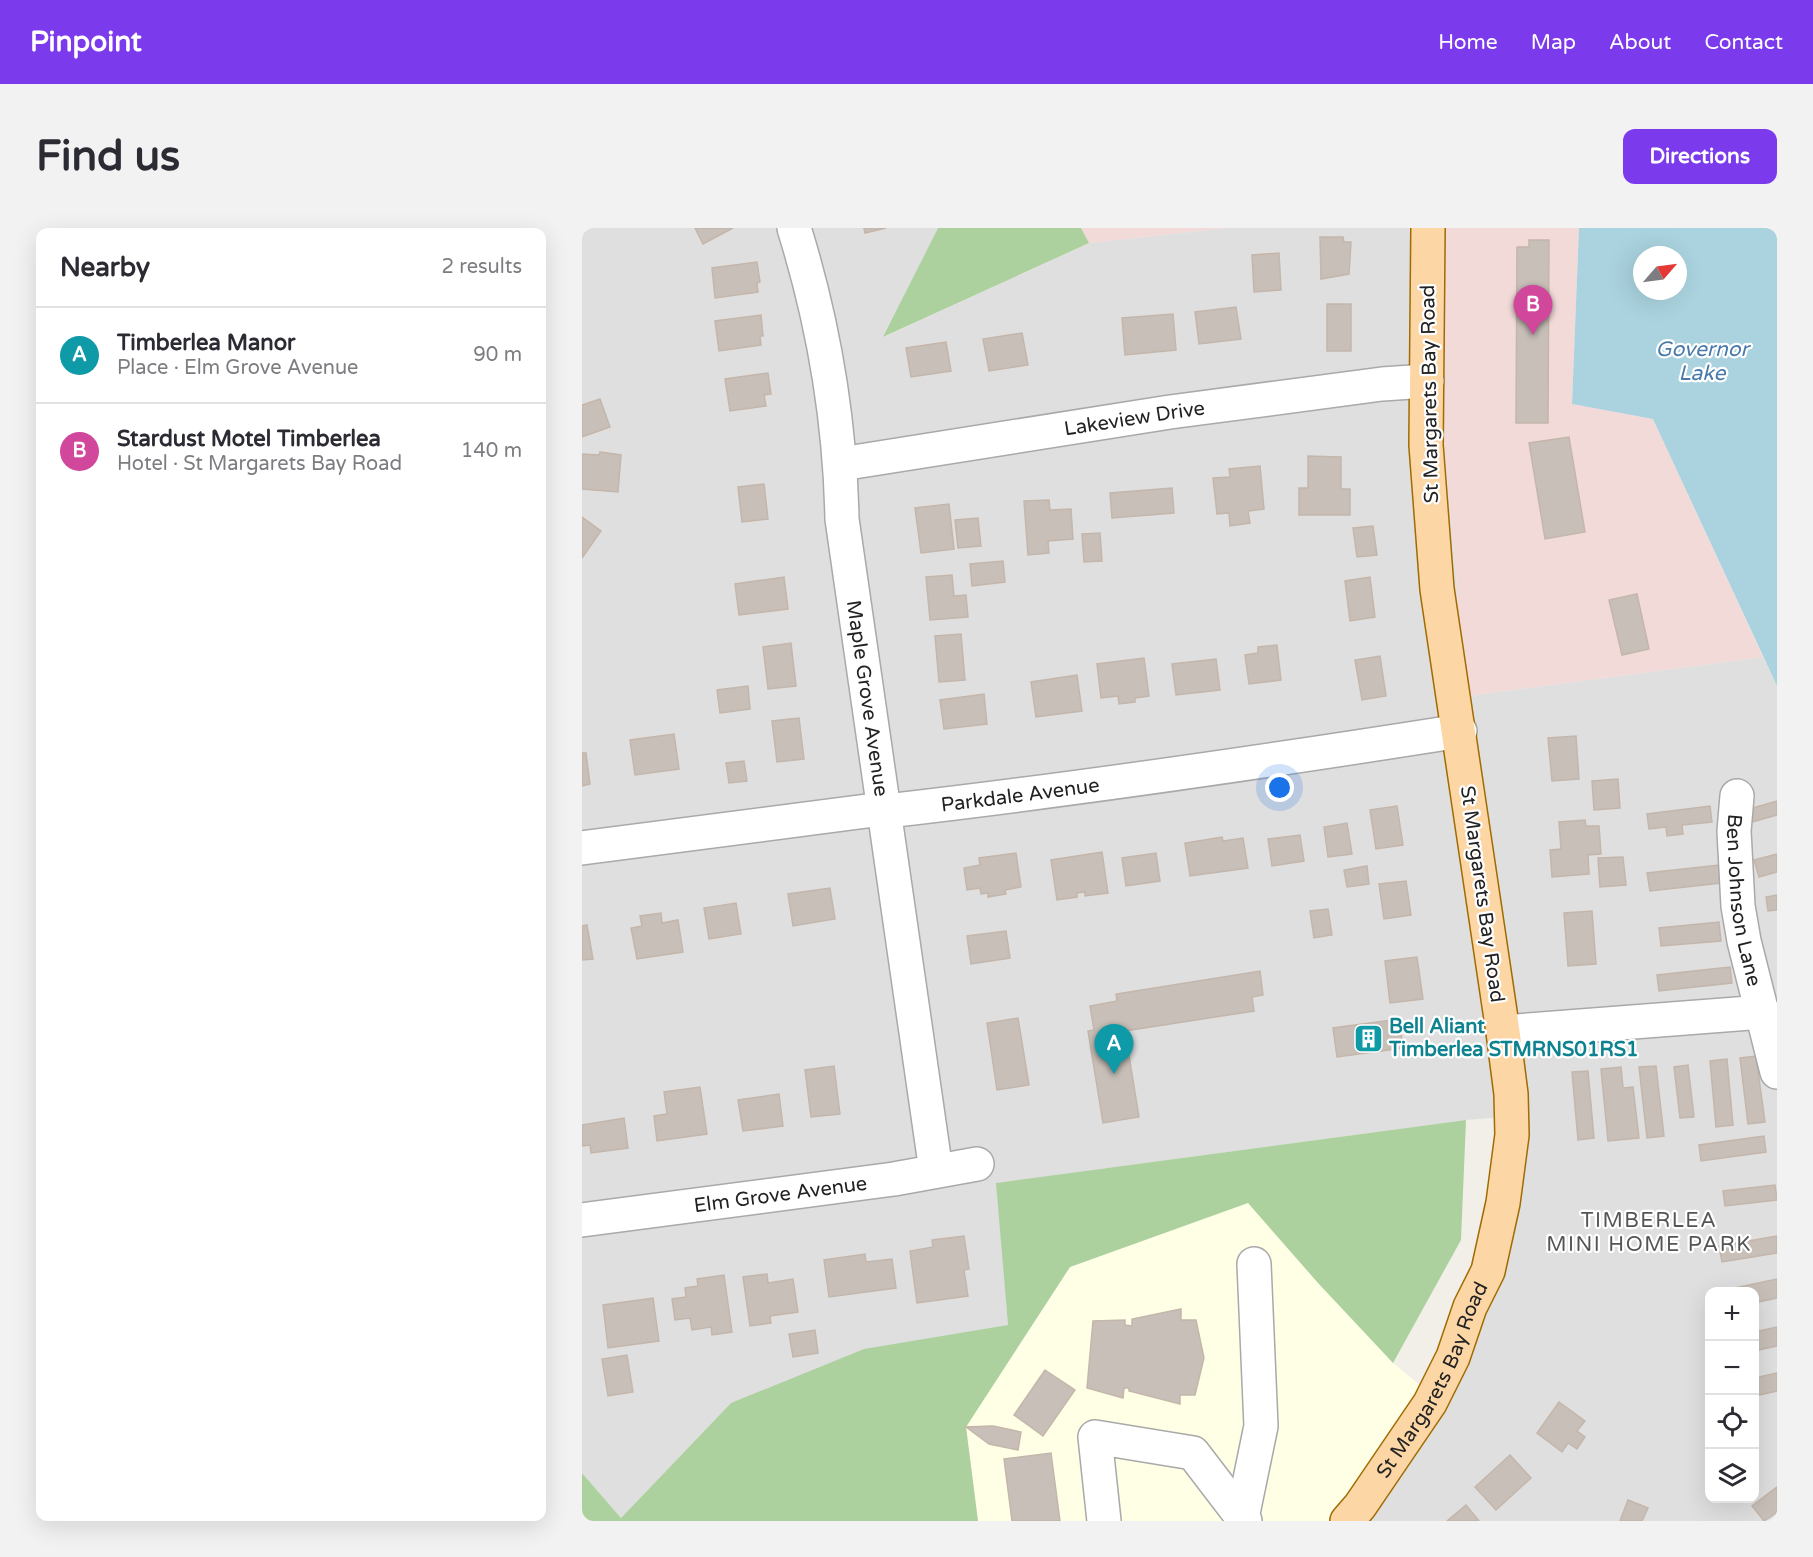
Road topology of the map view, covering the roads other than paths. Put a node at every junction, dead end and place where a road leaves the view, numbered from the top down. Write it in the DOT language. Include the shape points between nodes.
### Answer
graph roads {
  1 [pos="794,228"];
  2 [pos="1428,228"];
  3 [pos="1427,381"];
  4 [pos="841,464"];
  5 [pos="1460,731"];
  6 [pos="1737,796"];
  7 [pos="882,809"];
  8 [pos="582,848"];
  9 [pos="1763,1012"];
  10 [pos="1503,1032"];
  11 [pos="1777,1072"];
  12 [pos="977,1164"];
  13 [pos="936,1171"];
  14 [pos="582,1220"];
  15 [pos="1254,1264"];
  16 [pos="1239,1520"];
  17 [pos="1104,1521"];
  18 [pos="1347,1521"];
  1 -- 4 [label="street, Maple Grove Avenue" via="813,288"];
  2 -- 3 [label="main road, St Margarets Bay Road"];
  3 -- 4 [label="street, Lakeview Drive" via="1170,412"];
  3 -- 5 [label="main road, St Margarets Bay Road" via="1426,445 1437,589"];
  4 -- 7 [label="street, Maple Grove Avenue" via="842,519"];
  5 -- 7 [label="street, Parkdale Avenue" via="1212,770 1010,797"];
  5 -- 10 [label="main road, St Margarets Bay Road"];
  6 -- 9 [label="street, Ben Johnson Lane" via="1734,831 1738,906"];
  7 -- 8 [label="street, Parkdale Avenue"];
  7 -- 13 [label="street, Maple Grove Avenue"];
  9 -- 10 [label="street"];
  9 -- 11 [label="street, Ben Johnson Lane"];
  10 -- 18 [label="main road, St Margarets Bay Road" via="1512,1135 1488,1271 1430,1404"];
  12 -- 13 [label="street, Elm Grove Avenue"];
  13 -- 14 [label="street, Elm Grove Avenue"];
  15 -- 16 [label="street" via="1262,1426"];
  16 -- 17 [label="street" via="1193,1453 1095,1437"];
}
